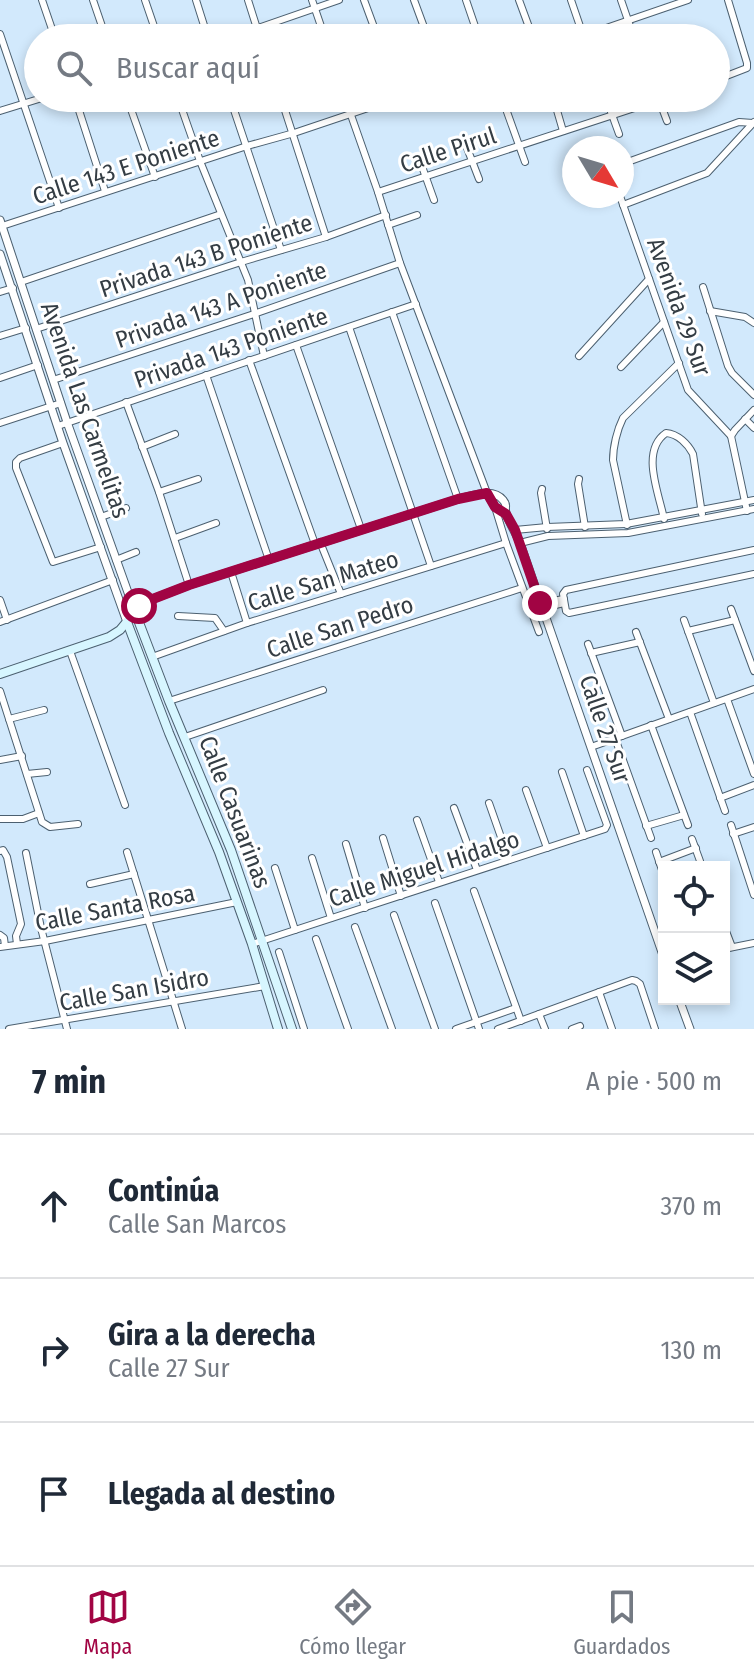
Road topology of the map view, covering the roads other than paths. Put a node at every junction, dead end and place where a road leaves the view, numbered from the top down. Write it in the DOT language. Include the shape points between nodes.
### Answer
graph roads {
  1 [pos="42,0"];
  2 [pos="93,0"];
  3 [pos="145,0"];
  4 [pos="196,0"];
  5 [pos="248,0"];
  6 [pos="339,0"];
  7 [pos="364,0"];
  8 [pos="414,0"];
  9 [pos="466,0"];
  10 [pos="519,0"];
  11 [pos="571,0"];
  12 [pos="621,0"];
  13 [pos="688,0"];
  14 [pos="728,0"];
  15 [pos="674,2"];
  16 [pos="314,4"];
  17 [pos="629,22"];
  18 [pos="50,24"];
  19 [pos="101,24"];
  20 [pos="153,24"];
  21 [pos="204,24"];
  22 [pos="256,24"];
  23 [pos="266,24"];
  24 [pos="320,24"];
  25 [pos="373,24"];
  26 [pos="423,24"];
  27 [pos="474,24"];
  28 [pos="528,24"];
  29 [pos="577,24"];
  30 [pos="623,24"];
  31 [pos="0,34"];
  32 [pos="730,75"];
  33 [pos="24,104"];
  34 [pos="0,111"];
  35 [pos="27,112"];
  36 [pos="80,112"];
  37 [pos="132,112"];
  38 [pos="183,112"];
  39 [pos="235,112"];
  40 [pos="286,112"];
  41 [pos="353,112"];
  42 [pos="507,112"];
  43 [pos="557,112"];
  44 [pos="611,112"];
  45 [pos="621,112"];
  46 [pos="665,112"];
  47 [pos="350,113"];
  48 [pos="612,115"];
  49 [pos="667,121"];
  50 [pos="753,122"];
  51 [pos="563,131"];
  52 [pos="294,133"];
  53 [pos="619,134"];
  54 [pos="464,140"];
  55 [pos="247,146"];
  56 [pos="520,146"];
  57 [pos="419,158"];
  58 [pos="472,160"];
  59 [pos="634,160"];
  60 [pos="200,161"];
  61 [pos="525,162"];
  62 [pos="426,176"];
  63 [pos="155,177"];
  64 [pos="479,179"];
  65 [pos="105,191"];
  66 [pos="378,192"];
  67 [pos="434,200"];
  68 [pos="634,201"];
  69 [pos="59,208"];
  70 [pos="624,208"];
  71 [pos="221,214"];
  72 [pos="386,215"];
  73 [pos="417,215"];
  74 [pos="1,223"];
  75 [pos="388,225"];
  76 [pos="326,237"];
  77 [pos="281,250"];
  78 [pos="0,254"];
  79 [pos="241,262"];
  80 [pos="400,263"];
  81 [pos="649,279"];
  82 [pos="21,282"];
  83 [pos="703,287"];
  84 [pos="13,288"];
  85 [pos="0,292"];
  86 [pos="416,304"];
  87 [pos="710,311"];
  88 [pos="392,312"];
  89 [pos="254,314"];
  90 [pos="664,322"];
  91 [pos="754,323"];
  92 [pos="349,327"];
  93 [pos="26,328"];
  94 [pos="36,329"];
  95 [pos="0,336"];
  96 [pos="296,345"];
  97 [pos="264,356"];
  98 [pos="579,356"];
  99 [pos="249,360"];
  100 [pos="679,363"];
  101 [pos="38,365"];
  102 [pos="621,367"];
  103 [pos="206,375"];
  104 [pos="0,378"];
  105 [pos="53,380"];
  106 [pos="754,395"];
  107 [pos="126,402"];
  108 [pos="61,403"];
  109 [pos="51,406"];
  110 [pos="754,410"];
  111 [pos="745,419"];
  112 [pos="67,422"];
  113 [pos="0,423"];
  114 [pos="58,426"];
  115 [pos="754,428"];
  116 [pos="175,434"];
  117 [pos="731,436"];
  118 [pos="63,443"];
  119 [pos="142,447"];
  120 [pos="198,479"];
  121 [pos="579,479"];
  122 [pos="542,489"];
  123 [pos="159,492"];
  124 [pos="487,493"];
  125 [pos="458,499"];
  126 [pos="754,500"];
  127 [pos="745,502"];
  128 [pos="495,507"];
  129 [pos="126,508"];
  130 [pos="750,510"];
  131 [pos="701,511"];
  132 [pos="412,513"];
  133 [pos="506,514"];
  134 [pos="101,517"];
  135 [pos="664,518"];
  136 [pos="702,519"];
  137 [pos="216,523"];
  138 [pos="626,524"];
  139 [pos="585,526"];
  140 [pos="666,526"];
  141 [pos="547,527"];
  142 [pos="361,529"];
  143 [pos="515,530"];
  144 [pos="628,533"];
  145 [pos="587,535"];
  146 [pos="548,536"];
  147 [pos="175,538"];
  148 [pos="318,543"];
  149 [pos="506,543"];
  150 [pos="520,543"];
  151 [pos="101,547"];
  152 [pos="754,550"];
  153 [pos="136,552"];
  154 [pos="116,560"];
  155 [pos="269,560"];
  156 [pos="431,566"];
  157 [pos="231,572"];
  158 [pos="754,574"];
  159 [pos="113,580"];
  160 [pos="189,585"];
  161 [pos="522,588"];
  162 [pos="341,594"];
  163 [pos="0,600"];
  164 [pos="564,601"];
  165 [pos="541,606"];
  166 [pos="731,609"];
  167 [pos="135,612"];
  168 [pos="178,616"];
  169 [pos="684,620"];
  170 [pos="735,620"];
  171 [pos="4,621"];
  172 [pos="127,622"];
  173 [pos="247,623"];
  174 [pos="224,631"];
  175 [pos="688,631"];
  176 [pos="539,632"];
  177 [pos="636,632"];
  178 [pos="640,642"];
  179 [pos="588,644"];
  180 [pos="70,651"];
  181 [pos="591,653"];
  182 [pos="152,657"];
  183 [pos="754,671"];
  184 [pos="0,674"];
  185 [pos="754,689"];
  186 [pos="323,690"];
  187 [pos="0,691"];
  188 [pos="727,699"];
  189 [pos="169,701"];
  190 [pos="714,703"];
  191 [pos="44,710"];
  192 [pos="690,712"];
  193 [pos="9,719"];
  194 [pos="669,719"];
  195 [pos="651,725"];
  196 [pos="185,737"];
  197 [pos="619,737"];
  198 [pos="591,747"];
  199 [pos="22,756"];
  200 [pos="0,760"];
  201 [pos="587,770"];
  202 [pos="47,772"];
  203 [pos="562,772"];
  204 [pos="27,774"];
  205 [pos="754,774"];
  206 [pos="754,785"];
  207 [pos="526,790"];
  208 [pos="720,798"];
  209 [pos="489,803"];
  210 [pos="125,805"];
  211 [pos="454,808"];
  212 [pos="725,811"];
  213 [pos="39,813"];
  214 [pos="684,815"];
  215 [pos="0,819"];
  216 [pos="417,820"];
  217 [pos="78,824"];
  218 [pos="688,825"];
  219 [pos="731,825"];
  220 [pos="646,826"];
  221 [pos="754,827"];
  222 [pos="733,834"];
  223 [pos="584,836"];
  224 [pos="383,838"];
  225 [pos="651,838"];
  226 [pos="692,839"];
  227 [pos="346,844"];
  228 [pos="547,848"];
  229 [pos="696,848"];
  230 [pos="0,851"];
  231 [pos="127,852"];
  232 [pos="656,852"];
  233 [pos="26,853"];
  234 [pos="312,858"];
  235 [pos="509,860"];
  236 [pos="659,861"];
  237 [pos="662,861"];
  238 [pos="700,861"];
  239 [pos="275,868"];
  240 [pos="477,870"];
  241 [pos="134,874"];
  242 [pos="439,882"];
  243 [pos="90,884"];
  244 [pos="474,891"];
  245 [pos="754,895"];
  246 [pos="401,896"];
  247 [pos="237,902"];
  248 [pos="435,903"];
  249 [pos="365,908"];
  250 [pos="394,915"];
  251 [pos="331,918"];
  252 [pos="148,921"];
  253 [pos="355,927"];
  254 [pos="295,930"];
  255 [pos="0,935"];
  256 [pos="316,939"];
  257 [pos="45,941"];
  258 [pos="658,941"];
  259 [pos="257,942"];
  260 [pos="754,943"];
  261 [pos="17,944"];
  262 [pos="3,946"];
  263 [pos="730,948"];
  264 [pos="279,952"];
  265 [pos="265,986"];
  266 [pos="599,992"];
  267 [pos="173,1001"];
  268 [pos="681,1005"];
  269 [pos="516,1008"];
  270 [pos="539,1014"];
  271 [pos="65,1020"];
  272 [pos="521,1021"];
  273 [pos="478,1025"];
  274 [pos="580,1026"];
  275 [pos="9,1029"];
  276 [pos="67,1029"];
  277 [pos="182,1029"];
  278 [pos="278,1029"];
  279 [pos="292,1029"];
  280 [pos="304,1029"];
  281 [pos="348,1029"];
  282 [pos="392,1029"];
  283 [pos="435,1029"];
  284 [pos="456,1029"];
  285 [pos="498,1029"];
  286 [pos="545,1029"];
  287 [pos="572,1029"];
  288 [pos="612,1029"];
  289 [pos="655,1029"];
  290 [pos="690,1029"];
  1 -- 18 [label="street"];
  2 -- 19 [label="street"];
  3 -- 20 [label="street"];
  4 -- 21 [label="street"];
  5 -- 22 [label="street"];
  6 -- 16 [label="street"];
  7 -- 25 [label="street"];
  8 -- 26 [label="street"];
  9 -- 27 [label="street"];
  10 -- 28 [label="street"];
  11 -- 29 [label="street"];
  12 -- 17 [label="street"];
  13 -- 15 [label="street"];
  14 -- 32 [label="street" via="747,63 747,68"];
  15 -- 17 [label="street"];
  16 -- 23 [label="street"];
  16 -- 24 [label="street"];
  17 -- 30 [label="street"];
  31 -- 33 [label="street"];
  33 -- 34 [label="street"];
  35 -- 69 [label="street"];
  36 -- 65 [label="street"];
  37 -- 63 [label="street"];
  38 -- 60 [label="street"];
  39 -- 55 [label="street"];
  40 -- 52 [label="street"];
  41 -- 47 [label="street, Calle 143 E Poniente"];
  42 -- 56 [label="street"];
  43 -- 51 [label="street"];
  44 -- 48 [label="street"];
  45 -- 48 [label="street, Calle Pirul"];
  46 -- 49 [label="street"];
  47 -- 52 [label="street, Calle 143 E Poniente"];
  47 -- 66 [label="street, Calle 27 Sur"];
  48 -- 51 [label="street, Calle Pirul"];
  48 -- 53 [label="street"];
  50 -- 59 [label="street" via="739,122"];
  50 -- 68 [label="street" via="707,173"];
  51 -- 56 [label="street, Calle Pirul"];
  52 -- 55 [label="street, Calle 143 E Poniente"];
  52 -- 76 [label="street"];
  54 -- 58 [label="street"];
  55 -- 60 [label="street, Calle 143 E Poniente"];
  55 -- 77 [label="street"];
  56 -- 58 [label="street, Calle Pirul"];
  56 -- 61 [label="street"];
  57 -- 62 [label="street"];
  58 -- 62 [label="street, Calle Pirul"];
  58 -- 64 [label="street"];
  60 -- 63 [label="street, Calle 143 E Poniente"];
  60 -- 71 [label="street"];
  62 -- 66 [label="street, Calle Pirul"];
  62 -- 67 [label="street"];
  63 -- 65 [label="street, Calle 143 E Poniente"];
  65 -- 69 [label="street, Calle 143 E Poniente"];
  66 -- 72 [label="street, Calle 27 Sur"];
  69 -- 74 [label="street, Calle 143 E Poniente"];
  70 -- 81 [label="street, Avenida 29 Sur"];
  71 -- 79 [label="street"];
  71 -- 82 [label="street"];
  72 -- 75 [label="street, Calle 27 Sur"];
  72 -- 76 [label="street, Privada 143 B Poniente"];
  73 -- 75 [label="street"];
  74 -- 82 [label="street, Avenida Las Carmelitas"];
  75 -- 80 [label="street, Calle 27 Sur"];
  76 -- 77 [label="street, Privada 143 B Poniente"];
  77 -- 79 [label="street, Privada 143 B Poniente"];
  78 -- 84 [label="street, Avenida Las Carmelitas"];
  79 -- 89 [label="street"];
  79 -- 94 [label="street, Privada 143 B Poniente"];
  80 -- 86 [label="street, Calle 27 Sur"];
  80 -- 89 [label="street, Privada 143 A Poniente"];
  81 -- 90 [label="street, Avenida 29 Sur"];
  81 -- 98 [label="street"];
  82 -- 94 [label="street, Avenida Las Carmelitas"];
  83 -- 87 [label="street"];
  84 -- 85 [label="street"];
  84 -- 93 [label="street, Avenida Las Carmelitas"];
  86 -- 88 [label="street, Privada 143 Poniente"];
  86 -- 124 [label="street, Calle 27 Sur"];
  87 -- 91 [label="street"];
  87 -- 106 [label="street" via="728,366"];
  88 -- 92 [label="street, Privada 143 Poniente"];
  88 -- 125 [label="street"];
  89 -- 97 [label="street"];
  89 -- 105 [label="street, Privada 143 A Poniente"];
  90 -- 100 [label="street, Avenida 29 Sur"];
  90 -- 102 [label="street"];
  92 -- 96 [label="street, Privada 143 Poniente"];
  92 -- 132 [label="street"];
  93 -- 95 [label="street"];
  93 -- 101 [label="street, Avenida Las Carmelitas"];
  94 -- 105 [label="street, Avenida Las Carmelitas"];
  96 -- 97 [label="street, Privada 143 Poniente"];
  96 -- 142 [label="street"];
  97 -- 99 [label="street, Privada 143 Poniente"];
  99 -- 103 [label="street, Privada 143 Poniente"];
  99 -- 148 [label="street"];
  100 -- 117 [label="street, Avenida 29 Sur" via="692,396"];
  100 -- 138 [label="street" via="619,425 613,460"];
  101 -- 104 [label="street"];
  101 -- 109 [label="street, Avenida Las Carmelitas"];
  103 -- 107 [label="street, Privada 143 Poniente"];
  103 -- 155 [label="street"];
  105 -- 108 [label="street, Avenida Las Carmelitas"];
  107 -- 112 [label="street, Privada 143 Poniente"];
  107 -- 119 [label="street"];
  108 -- 109 [label="street"];
  108 -- 112 [label="street, Avenida Las Carmelitas"];
  109 -- 113 [label="street"];
  109 -- 114 [label="street, Avenida Las Carmelitas"];
  110 -- 111 [label="street"];
  111 -- 115 [label="street"];
  111 -- 117 [label="street"];
  112 -- 114 [label="street, Privada 143 Poniente"];
  112 -- 134 [label="street, Avenida Las Carmelitas"];
  114 -- 118 [label="street, Avenida Las Carmelitas"];
  116 -- 119 [label="street"];
  117 -- 127 [label="street"];
  118 -- 151 [label="street, Avenida Las Carmelitas"];
  118 -- 151 [label="street" via="20,458 16,468 53,562"];
  119 -- 123 [label="street"];
  120 -- 123 [label="street"];
  121 -- 139 [label="street"];
  122 -- 141 [label="street"];
  123 -- 147 [label="street"];
  124 -- 125 [label="street"];
  124 -- 128 [label="street, Calle 27 Sur"];
  124 -- 133 [label="street, Calle 27 Sur" via="501,498"];
  125 -- 132 [label="street"];
  126 -- 127 [label="street"];
  127 -- 130 [label="street"];
  127 -- 131 [label="street"];
  128 -- 133 [label="street, Calle 27 Sur"];
  128 -- 149 [label="street"];
  129 -- 134 [label="street"];
  130 -- 136 [label="street"];
  131 -- 135 [label="street"];
  131 -- 135 [label="street" via="693,454 676,435 666,433 655,444 652,461"];
  131 -- 136 [label="street"];
  132 -- 142 [label="street"];
  132 -- 156 [label="street"];
  133 -- 143 [label="street, Calle 27 Sur"];
  134 -- 154 [label="street, Avenida Las Carmelitas"];
  135 -- 138 [label="street"];
  135 -- 140 [label="street"];
  136 -- 140 [label="street"];
  137 -- 147 [label="street"];
  138 -- 139 [label="street"];
  138 -- 144 [label="street"];
  139 -- 141 [label="street"];
  139 -- 145 [label="street"];
  140 -- 144 [label="street"];
  141 -- 143 [label="street"];
  141 -- 146 [label="street"];
  142 -- 148 [label="street"];
  143 -- 150 [label="street, Calle 27 Sur"];
  144 -- 145 [label="street"];
  145 -- 146 [label="street"];
  146 -- 150 [label="street"];
  147 -- 160 [label="street"];
  148 -- 155 [label="street"];
  148 -- 162 [label="street"];
  149 -- 156 [label="street, Calle San Mateo"];
  149 -- 161 [label="street"];
  150 -- 165 [label="street, Calle 27 Sur"];
  151 -- 159 [label="street, Avenida Las Carmelitas"];
  152 -- 164 [label="street" via="566,590"];
  153 -- 154 [label="street"];
  154 -- 167 [label="street, Avenida Las Carmelitas"];
  155 -- 157 [label="street"];
  156 -- 162 [label="street, Calle San Mateo"];
  157 -- 160 [label="street"];
  157 -- 173 [label="street"];
  158 -- 164 [label="street" via="569,613"];
  159 -- 171 [label="street"];
  159 -- 172 [label="street, Avenida Las Carmelitas"];
  160 -- 167 [label="street" via="145,602"];
  161 -- 176 [label="street"];
  161 -- 189 [label="street, Calle San Pedro"];
  162 -- 173 [label="street, Calle San Mateo"];
  163 -- 171 [label="street"];
  164 -- 165 [label="street"];
  165 -- 198 [label="street, Calle 27 Sur"];
  166 -- 170 [label="street"];
  167 -- 172 [label="main road"];
  167 -- 182 [label="main road, Calle Casuarinas"];
  168 -- 174 [label="street" via="215,618"];
  169 -- 175 [label="street"];
  170 -- 175 [label="street"];
  170 -- 183 [label="street"];
  172 -- 180 [label="main road" via="109,637"];
  172 -- 247 [label="main road, Calle Casuarinas"];
  173 -- 174 [label="street, Calle San Mateo"];
  174 -- 182 [label="street, Calle San Mateo"];
  175 -- 190 [label="street"];
  177 -- 178 [label="street"];
  178 -- 181 [label="street"];
  178 -- 194 [label="street"];
  179 -- 181 [label="street"];
  180 -- 184 [label="main road"];
  180 -- 210 [label="street"];
  181 -- 197 [label="street"];
  182 -- 189 [label="main road, Calle Casuarinas"];
  185 -- 188 [label="street"];
  186 -- 196 [label="street"];
  187 -- 193 [label="street"];
  188 -- 190 [label="street"];
  188 -- 205 [label="street"];
  189 -- 196 [label="main road, Calle Casuarinas"];
  190 -- 192 [label="street"];
  191 -- 193 [label="street"];
  192 -- 194 [label="street"];
  192 -- 208 [label="street"];
  193 -- 199 [label="street"];
  194 -- 195 [label="street"];
  195 -- 197 [label="street"];
  195 -- 214 [label="street"];
  196 -- 259 [label="main road, Calle Casuarinas" via="231,850"];
  197 -- 198 [label="street"];
  197 -- 220 [label="street"];
  198 -- 258 [label="street, Calle 27 Sur"];
  199 -- 200 [label="street"];
  199 -- 204 [label="street"];
  201 -- 223 [label="street, Calle Miguel Hidalgo" via="606,827"];
  202 -- 204 [label="street"];
  203 -- 223 [label="street"];
  204 -- 213 [label="street"];
  206 -- 208 [label="street"];
  207 -- 228 [label="street"];
  208 -- 212 [label="street"];
  209 -- 235 [label="street"];
  211 -- 240 [label="street"];
  213 -- 215 [label="street"];
  213 -- 217 [label="street" via="46,826"];
  214 -- 218 [label="street"];
  214 -- 220 [label="street"];
  216 -- 242 [label="street"];
  219 -- 222 [label="street"];
  220 -- 225 [label="street"];
  221 -- 222 [label="street"];
  222 -- 245 [label="street"];
  223 -- 228 [label="street, Calle Miguel Hidalgo"];
  224 -- 246 [label="street"];
  226 -- 229 [label="street"];
  227 -- 249 [label="street"];
  228 -- 235 [label="street, Calle Miguel Hidalgo"];
  229 -- 237 [label="street"];
  229 -- 238 [label="street"];
  230 -- 261 [label="street" via="7,857 21,924"];
  231 -- 241 [label="street"];
  232 -- 236 [label="street"];
  233 -- 257 [label="street"];
  234 -- 251 [label="street"];
  235 -- 240 [label="street, Calle Miguel Hidalgo"];
  239 -- 254 [label="street"];
  240 -- 242 [label="street, Calle Miguel Hidalgo"];
  241 -- 243 [label="street"];
  241 -- 252 [label="street"];
  242 -- 246 [label="street, Calle Miguel Hidalgo"];
  244 -- 269 [label="street"];
  246 -- 249 [label="street, Calle Miguel Hidalgo"];
  247 -- 252 [label="street, Calle Santa Rosa"];
  247 -- 259 [label="main road, Calle Casuarinas"];
  248 -- 273 [label="street"];
  249 -- 251 [label="street, Calle Miguel Hidalgo"];
  250 -- 283 [label="street"];
  251 -- 254 [label="street, Calle Miguel Hidalgo"];
  252 -- 257 [label="street, Calle Santa Rosa"];
  252 -- 267 [label="street"];
  253 -- 282 [label="street"];
  254 -- 259 [label="street, Calle Miguel Hidalgo"];
  255 -- 262 [label="street"];
  256 -- 281 [label="street"];
  257 -- 261 [label="street, Calle Santa Rosa"];
  257 -- 271 [label="street"];
  259 -- 265 [label="main road, Calle Casuarinas"];
  259 -- 279 [label="main road, Calle Casuarinas"];
  260 -- 263 [label="street"];
  261 -- 262 [label="street, Calle Santa Rosa"];
  264 -- 280 [label="street"];
  265 -- 267 [label="street, Calle San Isidro"];
  265 -- 278 [label="main road, Calle Casuarinas"];
  266 -- 270 [label="street"];
  266 -- 288 [label="street"];
  266 -- 289 [label="street" via="636,981"];
  267 -- 271 [label="street, Calle San Isidro"];
  267 -- 277 [label="street"];
  268 -- 290 [label="street"];
  269 -- 272 [label="street"];
  269 -- 273 [label="street"];
  270 -- 272 [label="street"];
  270 -- 286 [label="street"];
  271 -- 275 [label="street, Calle San Isidro"];
  271 -- 276 [label="street"];
  272 -- 285 [label="street"];
  273 -- 284 [label="street"];
  274 -- 287 [label="street"];
}
